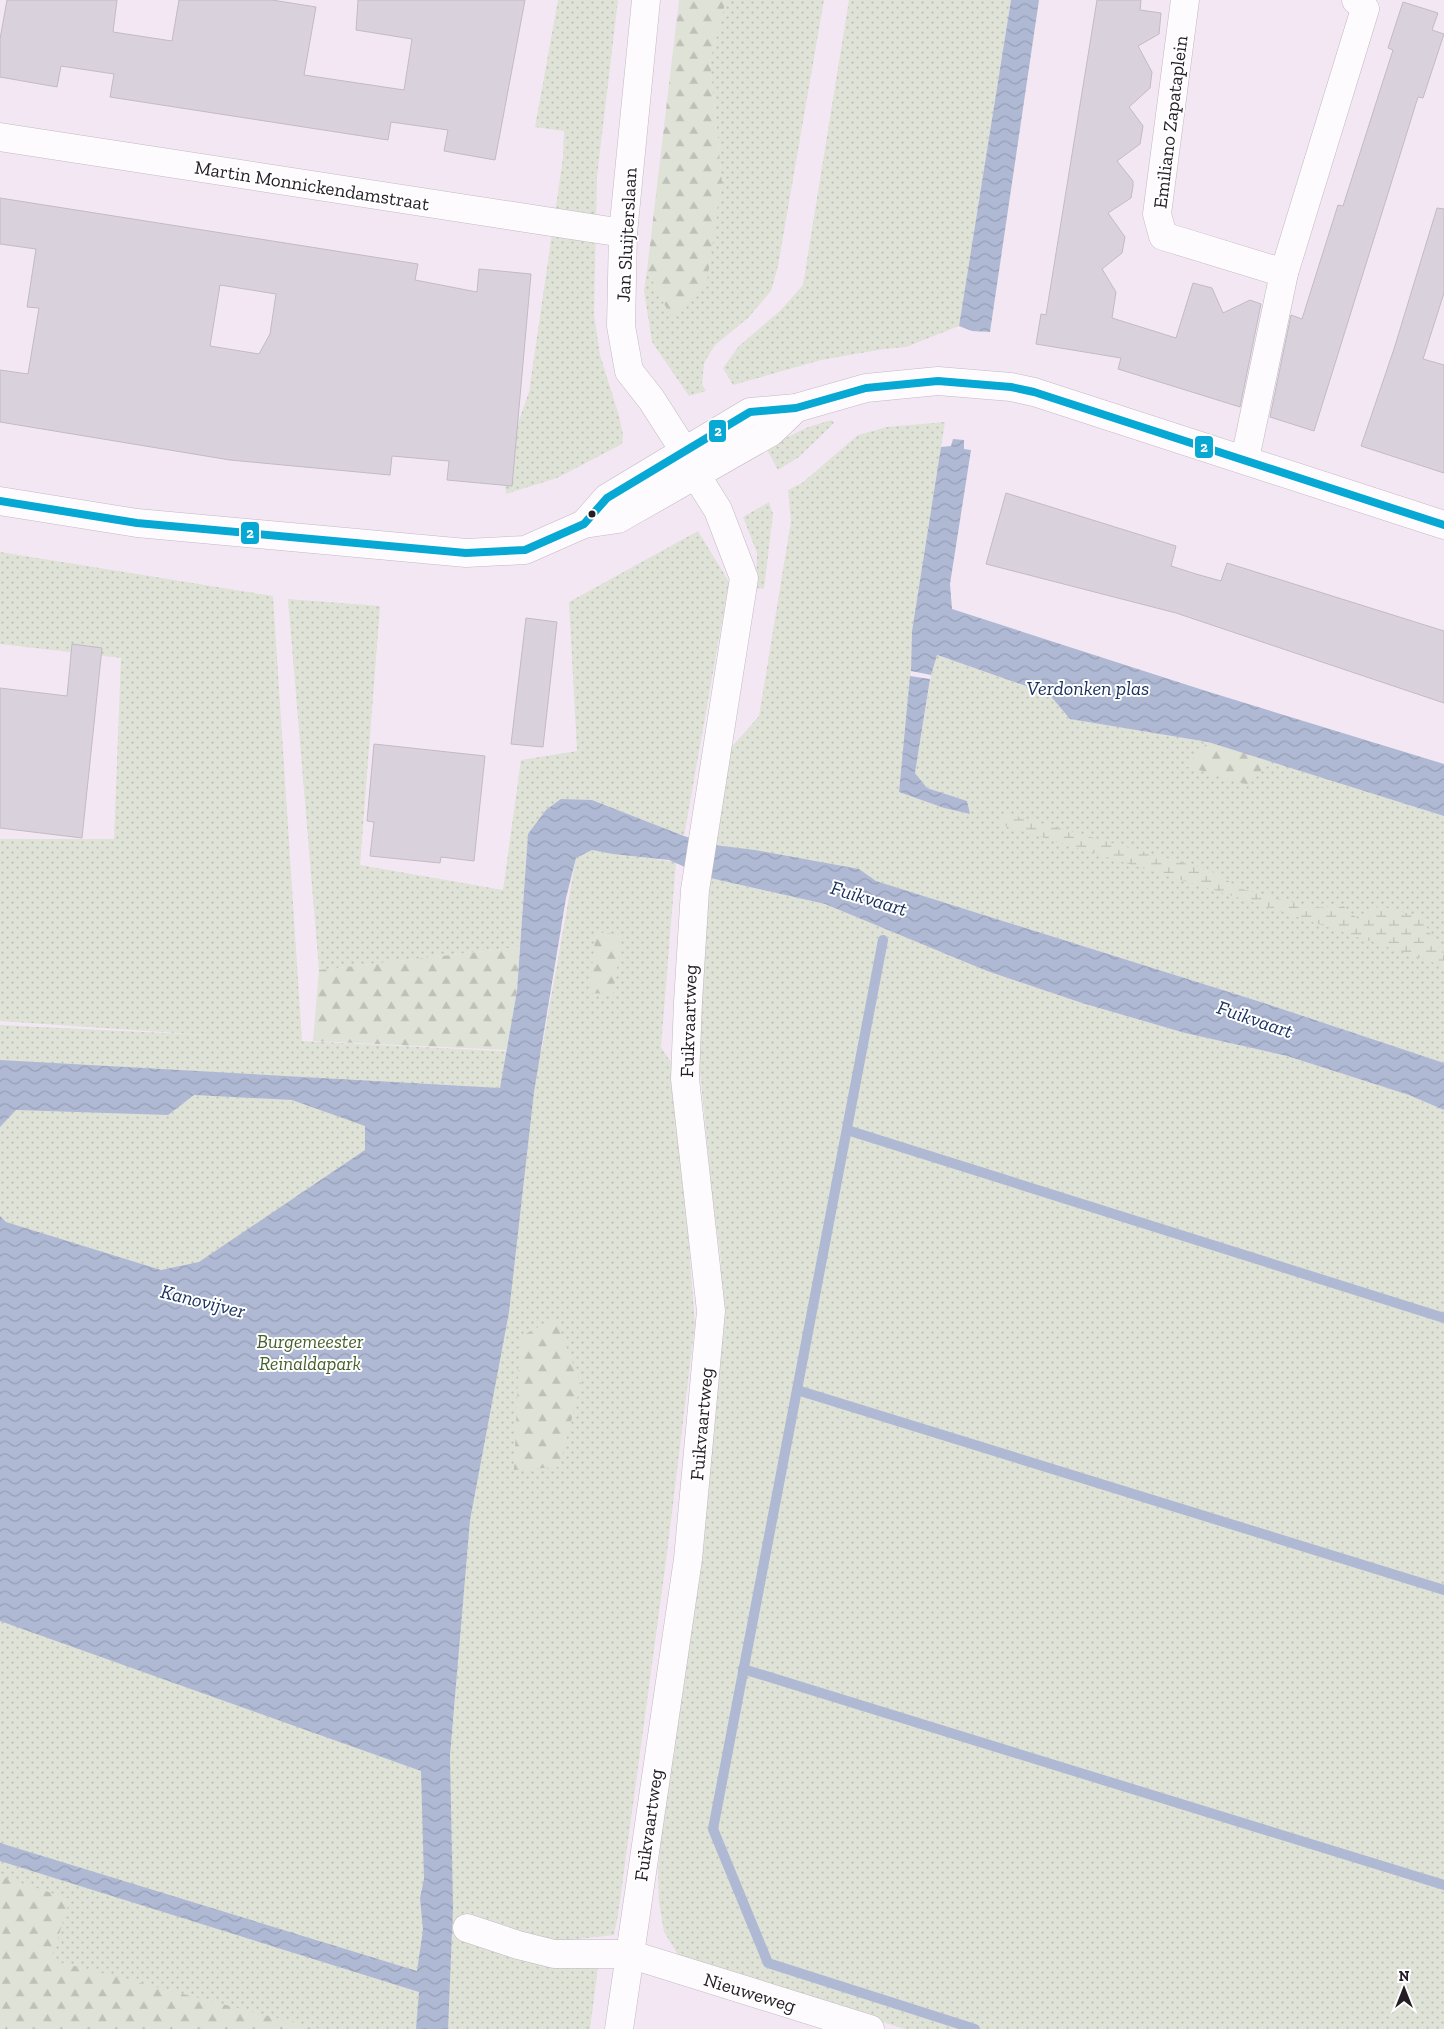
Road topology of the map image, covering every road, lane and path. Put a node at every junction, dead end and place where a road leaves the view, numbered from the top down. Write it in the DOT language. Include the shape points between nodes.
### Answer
graph roads {
  1 [pos="646,0"];
  2 [pos="1185,0"];
  3 [pos="1356,0"];
  4 [pos="0,137"];
  5 [pos="623,233"];
  6 [pos="1284,273"];
  7 [pos="1245,459"];
  8 [pos="691,463"];
  9 [pos="0,501"];
  10 [pos="1444,525"];
  11 [pos="467,1928"];
  12 [pos="629,1954"];
  13 [pos="619,2029"];
  14 [pos="870,2029"];
  1 -- 5 [label="street, Jan Sluijterslaan"];
  2 -- 6 [label="street, Emiliano Zapataplein" via="1157,214 1162,236"];
  3 -- 6 [label="street" via="1365,9"];
  4 -- 5 [label="street, Martin Monnickendamstraat"];
  5 -- 8 [label="street, Jan Sluijterslaan" via="621,326 629,371 651,399"];
  6 -- 7 [label="street"];
  7 -- 8 [label="street" via="1034,392 938,381 866,388 796,408 750,412"];
  7 -- 10 [label="street"];
  8 -- 9 [label="street" via="607,498 584,524 525,550 466,553 137,523"];
  8 -- 12 [label="street, Fuikvaartweg" via="718,510 744,578 695,890 685,1079 712,1310 688,1559"];
  11 -- 12 [label="street, Nieuweweg" via="554,1954"];
  12 -- 13 [label="street, Fuikvaartweg"];
  12 -- 14 [label="street, Nieuweweg"];
}
